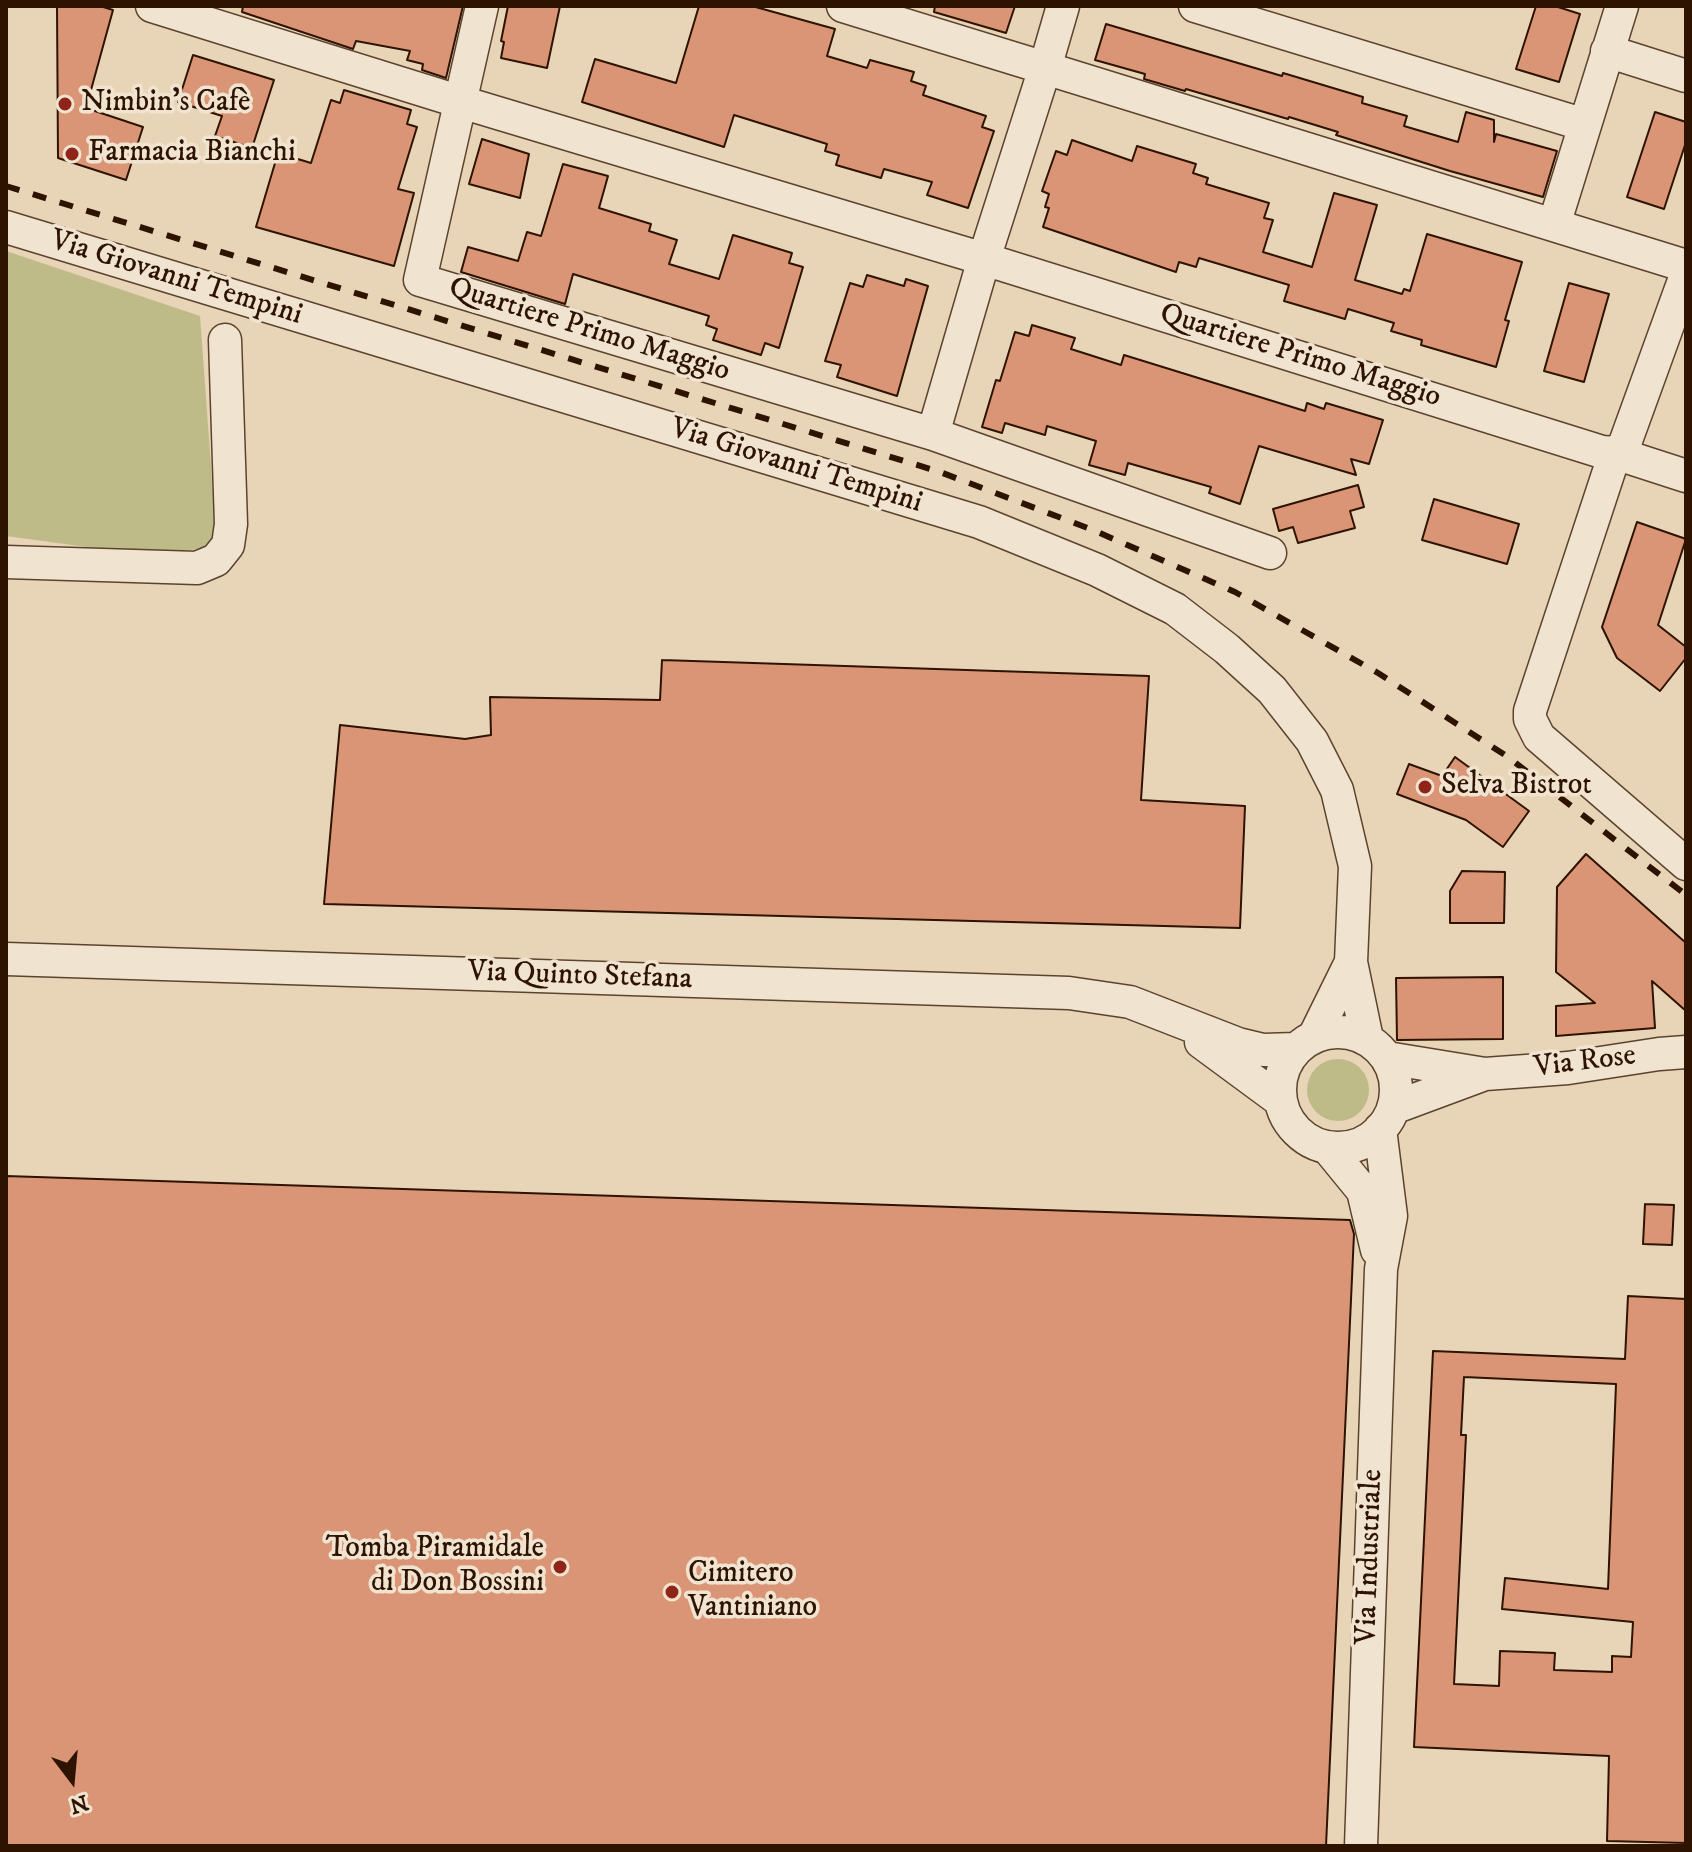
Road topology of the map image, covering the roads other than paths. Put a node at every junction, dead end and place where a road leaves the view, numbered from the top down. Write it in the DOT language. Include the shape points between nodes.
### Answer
graph roads {
  1 [pos="152,6"];
  2 [pos="482,6"];
  3 [pos="843,6"];
  4 [pos="1063,6"];
  5 [pos="1195,6"];
  6 [pos="1622,6"];
  7 [pos="1607,51"];
  8 [pos="1045,68"];
  9 [pos="1686,76"];
  10 [pos="461,102"];
  11 [pos="1585,125"];
  12 [pos="1554,225"];
  13 [pos="6,227"];
  14 [pos="984,259"];
  15 [pos="1686,266"];
  16 [pos="1686,275"];
  17 [pos="225,340"];
  18 [pos="933,434"];
  19 [pos="1615,453"];
  20 [pos="1686,476"];
  21 [pos="1270,553"];
  22 [pos="6,562"];
  23 [pos="1686,864"];
  24 [pos="6,959"];
  25 [pos="1351,962"];
  26 [pos="1152,1009"];
  27 [pos="1305,1043"];
  28 [pos="1377,1048"];
  29 [pos="1686,1052"];
  30 [pos="1485,1074"];
  31 [pos="1281,1101"];
  32 [pos="1387,1119"];
  33 [pos="1327,1147"];
  34 [pos="1381,1269"];
  35 [pos="1361,1846"];
  1 -- 10 [label="street, Quartiere Primo Maggio"];
  2 -- 10 [label="street, Quartiere Primo Maggio"];
  3 -- 8 [label="street"];
  4 -- 8 [label="street"];
  5 -- 11 [label="street"];
  6 -- 7 [label="street"];
  7 -- 9 [label="street"];
  7 -- 11 [label="street"];
  8 -- 12 [label="street"];
  8 -- 14 [label="street"];
  10 -- 14 [label="street, Quartiere Primo Maggio"];
  10 -- 18 [label="street, Quartiere Primo Maggio" via="420,280"];
  11 -- 12 [label="street"];
  12 -- 15 [label="street"];
  13 -- 25 [label="street, Via Giovanni Tempini" via="979,522 1097,570 1175,609 1272,690 1312,741 1337,790 1355,866"];
  14 -- 18 [label="street"];
  14 -- 19 [label="street, Quartiere Primo Maggio"];
  16 -- 19 [label="street" via="1624,446"];
  17 -- 22 [label="street" via="231,524 228,545 216,560 197,568"];
  18 -- 21 [label="street, Quartiere Primo Maggio"];
  19 -- 20 [label="street, Quartiere Primo Maggio"];
  19 -- 23 [label="street" via="1530,719 1539,737"];
  24 -- 26 [label="street, Via Quinto Stefana" via="1069,993"];
  25 -- 27 [label="street, Via Giovanni Tempini"];
  25 -- 28 [label="street, Via Giovanni Tempini"];
  26 -- 27 [label="street, Via Quinto Stefana" via="1263,1050"];
  26 -- 31 [label="street, Via Quinto Stefana"];
  27 -- 28 [label="street" via="1331,1032 1350,1033"];
  27 -- 31 [label="street" via="1283,1073"];
  28 -- 30 [label="street, Via Rose"];
  28 -- 32 [label="street" via="1396,1082"];
  29 -- 30 [label="street, Via Rose"];
  30 -- 32 [label="street, Via Rose"];
  31 -- 33 [label="street" via="1297,1131"];
  32 -- 33 [label="street" via="1365,1141"];
  32 -- 34 [label="street, Via Industriale" via="1391,1216"];
  33 -- 34 [label="street, Via Industriale" via="1363,1191"];
  34 -- 35 [label="street, Via Industriale"];
}
